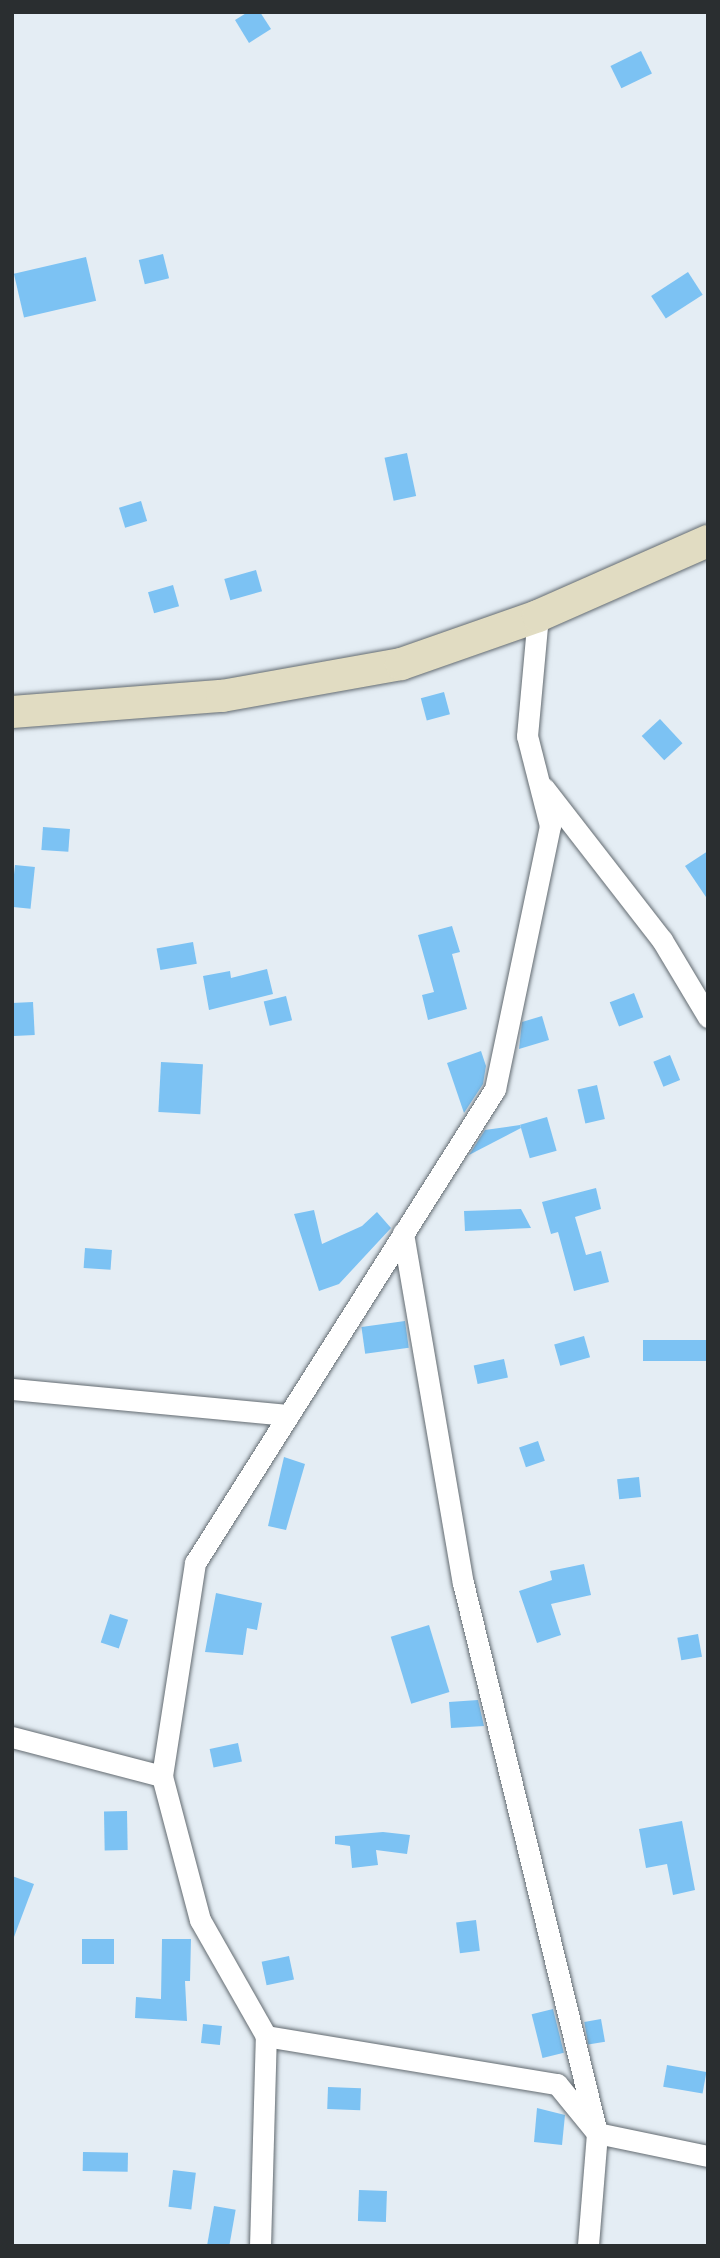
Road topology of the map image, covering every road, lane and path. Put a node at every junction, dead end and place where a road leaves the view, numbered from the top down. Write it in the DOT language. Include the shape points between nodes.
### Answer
graph roads {
  1 [pos="708,541"];
  2 [pos="538,616"];
  3 [pos="12,712"];
  4 [pos="538,781"];
  5 [pos="708,1017"];
  6 [pos="403,1233"];
  7 [pos="12,1389"];
  8 [pos="288,1415"];
  9 [pos="12,1737"];
  10 [pos="162,1776"];
  11 [pos="266,2036"];
  12 [pos="597,2133"];
  13 [pos="708,2156"];
  14 [pos="260,2246"];
  15 [pos="588,2246"];
  1 -- 2 [label="main road"];
  2 -- 3 [label="main road" via="401,664 222,696"];
  2 -- 4 [label="street" via="527,736"];
  4 -- 5 [label="street" via="662,940"];
  4 -- 6 [label="street" via="550,826 495,1089"];
  6 -- 8 [label="street"];
  6 -- 12 [label="street" via="463,1583"];
  7 -- 8 [label="street"];
  8 -- 10 [label="street" via="195,1563"];
  9 -- 10 [label="street"];
  10 -- 11 [label="street" via="200,1920"];
  11 -- 12 [label="street" via="556,2084"];
  11 -- 14 [label="street"];
  12 -- 13 [label="street"];
  12 -- 15 [label="street"];
}
